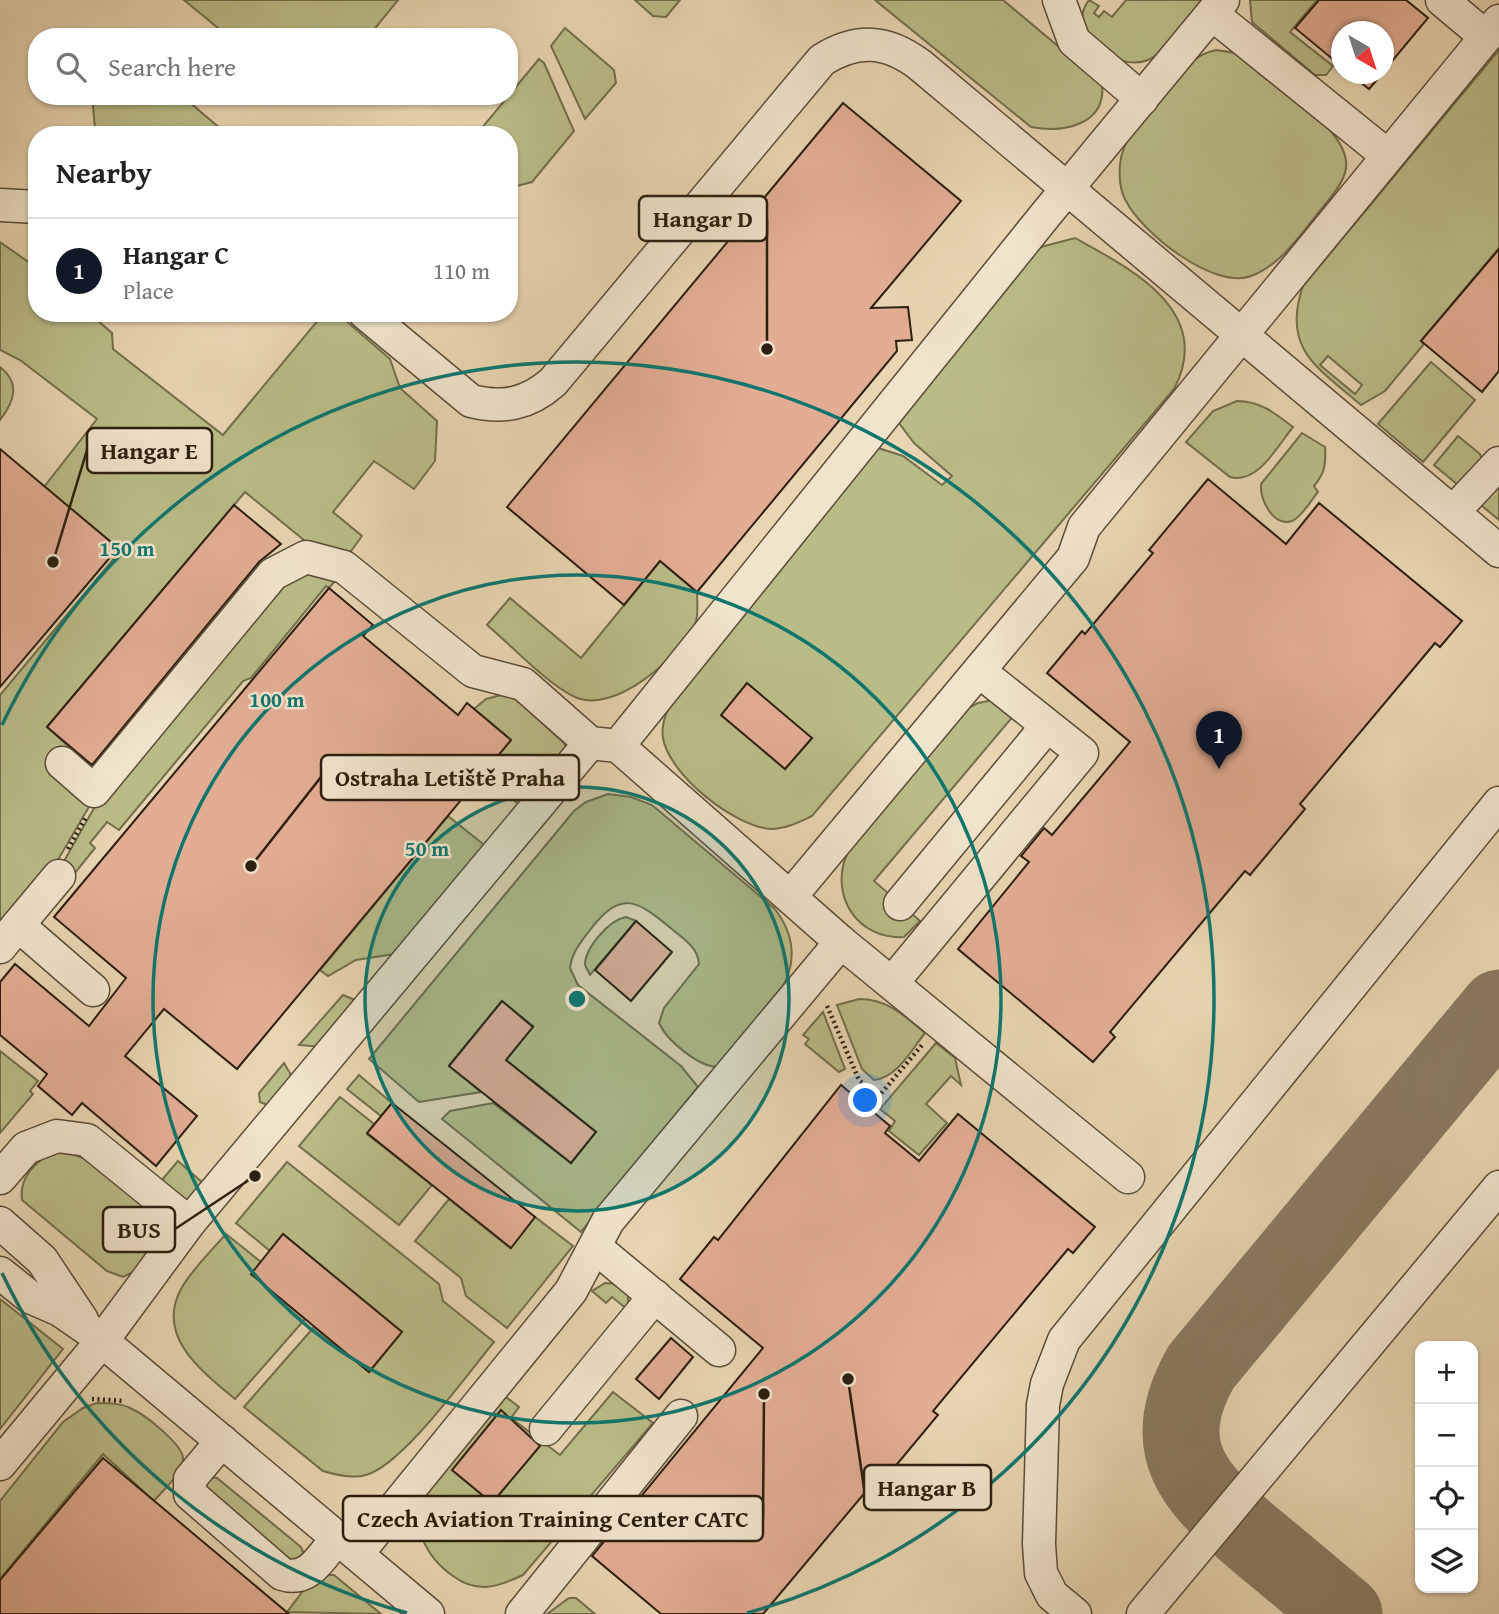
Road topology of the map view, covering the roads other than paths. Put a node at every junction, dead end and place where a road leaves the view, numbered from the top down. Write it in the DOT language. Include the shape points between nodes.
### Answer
graph roads {
  1 [pos="1059,0"];
  2 [pos="1442,0"];
  3 [pos="1218,7"];
  4 [pos="1492,29"];
  5 [pos="1142,99"];
  6 [pos="1388,156"];
  7 [pos="1068,188"];
  8 [pos="0,205"];
  9 [pos="28,207"];
  10 [pos="376,322"];
  11 [pos="1242,335"];
  12 [pos="1499,463"];
  13 [pos="1454,511"];
  14 [pos="1499,551"];
  15 [pos="979,671"];
  16 [pos="1047,726"];
  17 [pos="604,744"];
  18 [pos="62,763"];
  19 [pos="1499,803"];
  20 [pos="59,876"];
  21 [pos="790,897"];
  22 [pos="900,904"];
  23 [pos="9,936"];
  24 [pos="841,942"];
  25 [pos="892,983"];
  26 [pos="93,990"];
  27 [pos="1128,1177"];
  28 [pos="0,1178"];
  29 [pos="1499,1187"];
  30 [pos="0,1223"];
  31 [pos="189,1223"];
  32 [pos="0,1247"];
  33 [pos="595,1247"];
  34 [pos="0,1273"];
  35 [pos="655,1296"];
  36 [pos="60,1310"];
  37 [pos="95,1335"];
  38 [pos="719,1350"];
  39 [pos="681,1416"];
  40 [pos="545,1429"];
  41 [pos="222,1441"];
  42 [pos="0,1464"];
  43 [pos="347,1546"];
  44 [pos="429,1614"];
  45 [pos="522,1614"];
  46 [pos="1074,1614"];
  47 [pos="1143,1614"];
  1 -- 5 [label="lane" via="1074,41"];
  2 -- 4 [label="lane"];
  3 -- 5 [label="lane"];
  3 -- 6 [label="lane"];
  4 -- 6 [label="lane"];
  5 -- 7 [label="lane"];
  6 -- 11 [label="lane"];
  7 -- 10 [label="lane" via="908,56 881,45 849,46 822,60 553,382 534,397 508,405 471,401"];
  7 -- 11 [label="lane"];
  7 -- 17 [label="lane"];
  8 -- 9 [label="lane"];
  11 -- 13 [label="lane"];
  11 -- 15 [label="lane" via="1084,527 1073,558"];
  12 -- 13 [label="lane"];
  13 -- 14 [label="lane"];
  15 -- 16 [label="lane"];
  15 -- 21 [label="lane"];
  16 -- 22 [label="lane"];
  16 -- 25 [label="lane" via="1082,753"];
  17 -- 18 [label="lane" via="523,684 473,671 345,567 306,557 284,566 263,584 94,790"];
  17 -- 21 [label="lane"];
  17 -- 31 [label="lane"];
  19 -- 46 [label="lane" via="1064,1340 1049,1375 1043,1405 1039,1544 1044,1583"];
  20 -- 23 [label="lane"];
  21 -- 24 [label="lane"];
  23 -- 26 [label="lane"];
  24 -- 25 [label="lane"];
  24 -- 33 [label="lane" via="608,1221"];
  25 -- 27 [label="lane"];
  28 -- 31 [label="lane" via="26,1147 57,1136 87,1140"];
  29 -- 47 [label="lane"];
  30 -- 37 [label="lane" via="42,1260"];
  31 -- 37 [label="lane"];
  32 -- 36 [label="lane" via="42,1281"];
  33 -- 35 [label="lane"];
  33 -- 43 [label="lane" via="572,1291"];
  34 -- 36 [label="lane" via="30,1297"];
  35 -- 38 [label="lane"];
  35 -- 40 [label="lane"];
  36 -- 37 [label="lane"];
  37 -- 41 [label="lane"];
  37 -- 42 [label="lane"];
  39 -- 45 [label="lane"];
  41 -- 43 [label="lane"];
  41 -- 43 [label="lane" via="190,1479 190,1494 282,1574 292,1577 310,1571"];
  43 -- 44 [label="lane"];
}
